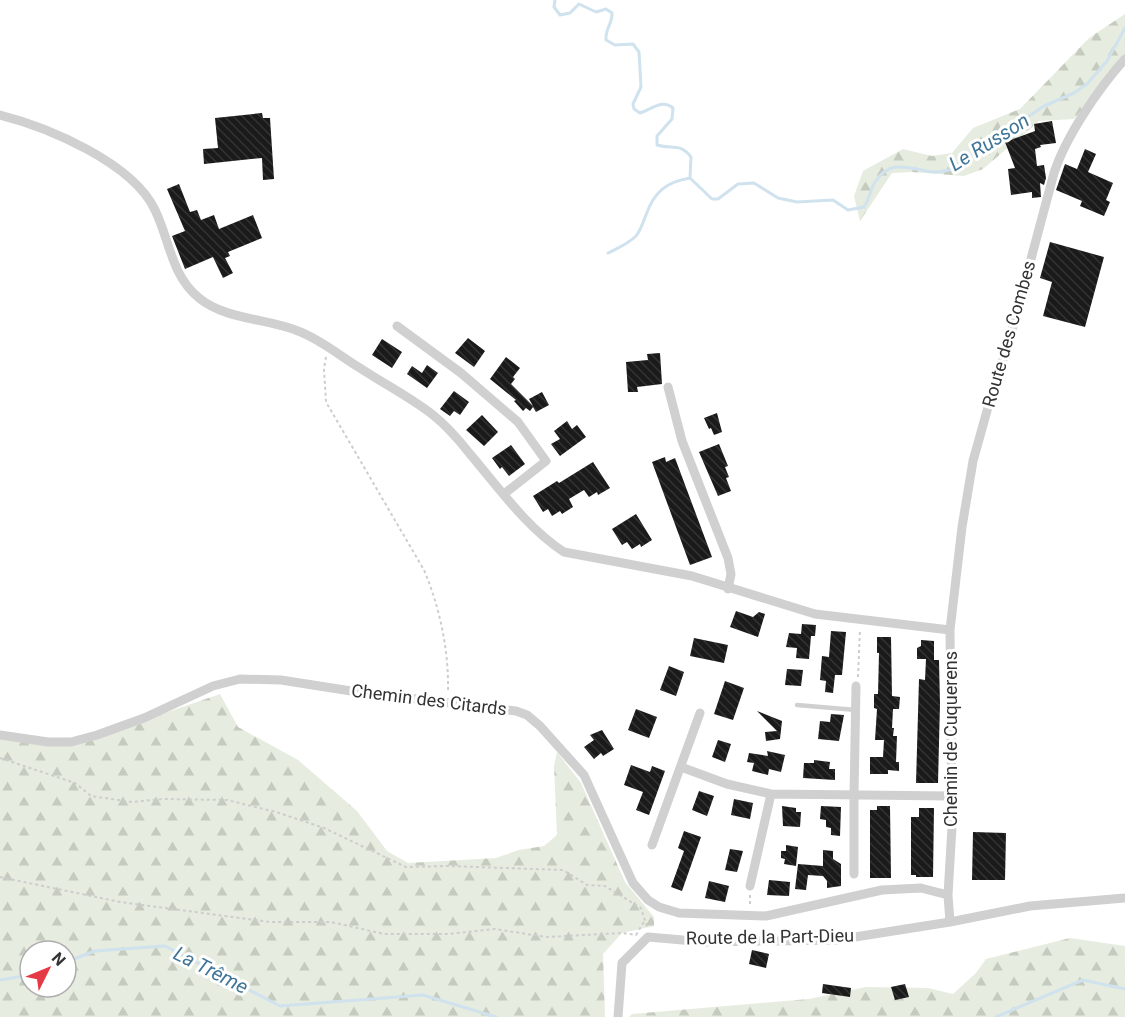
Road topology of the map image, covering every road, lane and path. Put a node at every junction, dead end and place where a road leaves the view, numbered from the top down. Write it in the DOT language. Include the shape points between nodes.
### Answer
graph roads {
  1 [pos="1125,59"];
  2 [pos="0,115"];
  3 [pos="397,326"];
  4 [pos="328,348"];
  5 [pos="668,387"];
  6 [pos="504,494"];
  7 [pos="728,589"];
  8 [pos="860,619"];
  9 [pos="950,630"];
  10 [pos="856,686"];
  11 [pos="443,702"];
  12 [pos="796,705"];
  13 [pos="856,710"];
  14 [pos="699,713"];
  15 [pos="0,735"];
  16 [pos="0,758"];
  17 [pos="681,768"];
  18 [pos="771,794"];
  19 [pos="854,795"];
  20 [pos="950,796"];
  21 [pos="652,845"];
  22 [pos="854,874"];
  23 [pos="0,878"];
  24 [pos="750,886"];
  25 [pos="948,895"];
  26 [pos="1125,898"];
  27 [pos="751,916"];
  28 [pos="645,919"];
  29 [pos="950,922"];
  30 [pos="636,935"];
  31 [pos="648,937"];
  32 [pos="618,1017"];
  1 -- 9 [label="street, Route des Combes" via="1075,128 1054,173 1010,341 973,461"];
  2 -- 4 [label="street, Chemin de Cuquerens" via="84,149 111,163 140,186 155,210 177,270 205,302 223,311 299,331"];
  3 -- 6 [label="street" via="518,422 546,461"];
  4 -- 6 [label="street, Chemin de Cuquerens" via="433,415"];
  4 -- 11 [label="path" via="324,369 326,402 424,570 432,591 447,668 448,692"];
  5 -- 7 [label="street" via="682,441 728,558"];
  6 -- 7 [label="street, Chemin de Cuquerens" via="548,541 564,552 692,576"];
  7 -- 8 [label="street, Chemin de Cuquerens" via="815,614"];
  8 -- 9 [label="street, Chemin de Cuquerens"];
  8 -- 10 [label="path"];
  9 -- 20 [label="street, Chemin de Cuquerens"];
  10 -- 13 [label="street"];
  11 -- 15 [label="street, Chemin des Citards" via="281,680 240,679 213,686 144,718 71,742"];
  11 -- 27 [label="street, Chemin des Citards" via="516,711 540,726 584,775 633,884 648,900 679,913"];
  12 -- 13 [label="lane"];
  13 -- 19 [label="street"];
  14 -- 17 [label="street"];
  16 -- 28 [label="path" via="75,783 91,796 132,802 227,800 276,812 324,828 406,867 563,870 587,885 605,886 640,908"];
  17 -- 18 [label="street"];
  17 -- 21 [label="street"];
  18 -- 19 [label="street"];
  18 -- 24 [label="street"];
  19 -- 20 [label="street"];
  19 -- 22 [label="street"];
  20 -- 25 [label="street, Chemin de Cuquerens"];
  23 -- 30 [label="path" via="120,902 270,922 331,922 384,934 495,929 546,937"];
  24 -- 27 [label="path"];
  25 -- 27 [label="street, Chemin des Citards" via="921,888 882,890"];
  25 -- 29 [label="street"];
  26 -- 29 [label="street, Route de la Part-Dieu" via="1030,906"];
  28 -- 30 [label="path"];
  28 -- 31 [label="path"];
  29 -- 31 [label="street, Route de la Part-Dieu" via="836,940 706,942"];
  30 -- 31 [label="path"];
  31 -- 32 [label="street" via="622,963"];
}
